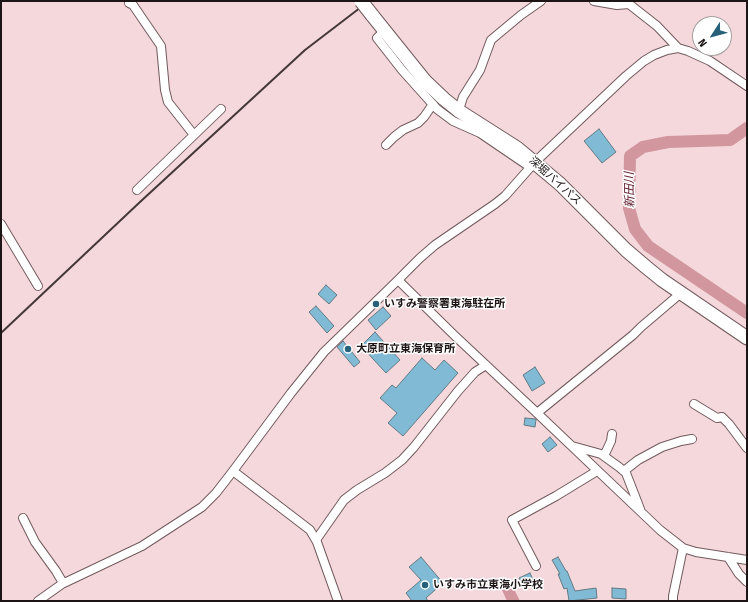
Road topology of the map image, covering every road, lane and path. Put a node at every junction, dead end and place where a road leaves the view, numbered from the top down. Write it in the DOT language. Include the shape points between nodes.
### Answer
graph roads {
  1 [pos="361,1"];
  2 [pos="541,1"];
  3 [pos="594,1"];
  4 [pos="129,3"];
  5 [pos="379,36"];
  6 [pos="678,48"];
  7 [pos="747,86"];
  8 [pos="433,104"];
  9 [pos="221,109"];
  10 [pos="456,116"];
  11 [pos="194,135"];
  12 [pos="386,145"];
  13 [pos="533,165"];
  14 [pos="137,190"];
  15 [pos="2,228"];
  16 [pos="398,280"];
  17 [pos="38,286"];
  18 [pos="681,293"];
  19 [pos="747,338"];
  20 [pos="486,365"];
  21 [pos="694,404"];
  22 [pos="537,413"];
  23 [pos="612,434"];
  24 [pos="692,439"];
  25 [pos="571,445"];
  26 [pos="747,448"];
  27 [pos="604,456"];
  28 [pos="233,471"];
  29 [pos="597,471"];
  30 [pos="624,471"];
  31 [pos="641,512"];
  32 [pos="23,518"];
  33 [pos="316,540"];
  34 [pos="683,548"];
  35 [pos="728,557"];
  36 [pos="747,560"];
  37 [pos="536,566"];
  38 [pos="747,582"];
  39 [pos="64,584"];
  40 [pos="38,601"];
  41 [pos="338,601"];
  42 [pos="673,601"];
  1 -- 10 [label="highway, 深堀バイパス, bridge"];
  2 -- 10 [label="street" via="491,40 480,70 463,97"];
  3 -- 6 [label="street" via="617,5 629,4 658,26"];
  4 -- 11 [label="street" via="133,5 160,46 168,102"];
  5 -- 8 [label="street" via="377,38 402,70"];
  6 -- 7 [label="street" via="710,60"];
  6 -- 13 [label="street" via="654,54 644,61"];
  8 -- 10 [label="street" via="437,109"];
  8 -- 12 [label="street" via="418,123 403,130"];
  9 -- 11 [label="street"];
  10 -- 13 [label="highway, 深堀バイパス" via="517,148"];
  11 -- 14 [label="street"];
  13 -- 16 [label="street" via="495,204 435,245"];
  13 -- 18 [label="highway, 深堀バイパス" via="560,184 631,254"];
  15 -- 17 [label="street"];
  16 -- 20 [label="street"];
  16 -- 28 [label="street" via="324,352"];
  18 -- 19 [label="highway, 深堀バイパス"];
  18 -- 22 [label="street"];
  20 -- 22 [label="street"];
  20 -- 33 [label="street" via="475,372 458,391 402,460 344,500"];
  21 -- 26 [label="street" via="717,418 722,416"];
  22 -- 25 [label="street"];
  23 -- 27 [label="street"];
  24 -- 30 [label="street" via="662,447"];
  25 -- 27 [label="street"];
  25 -- 29 [label="street"];
  27 -- 30 [label="street"];
  28 -- 33 [label="street" via="310,530"];
  28 -- 39 [label="street" via="202,507 165,532"];
  29 -- 31 [label="street"];
  29 -- 37 [label="street" via="512,520"];
  30 -- 31 [label="street"];
  31 -- 34 [label="street"];
  32 -- 39 [label="street" via="35,542"];
  33 -- 41 [label="street"];
  34 -- 35 [label="street"];
  34 -- 42 [label="street"];
  35 -- 36 [label="street"];
  35 -- 38 [label="street"];
  39 -- 40 [label="street"];
}
